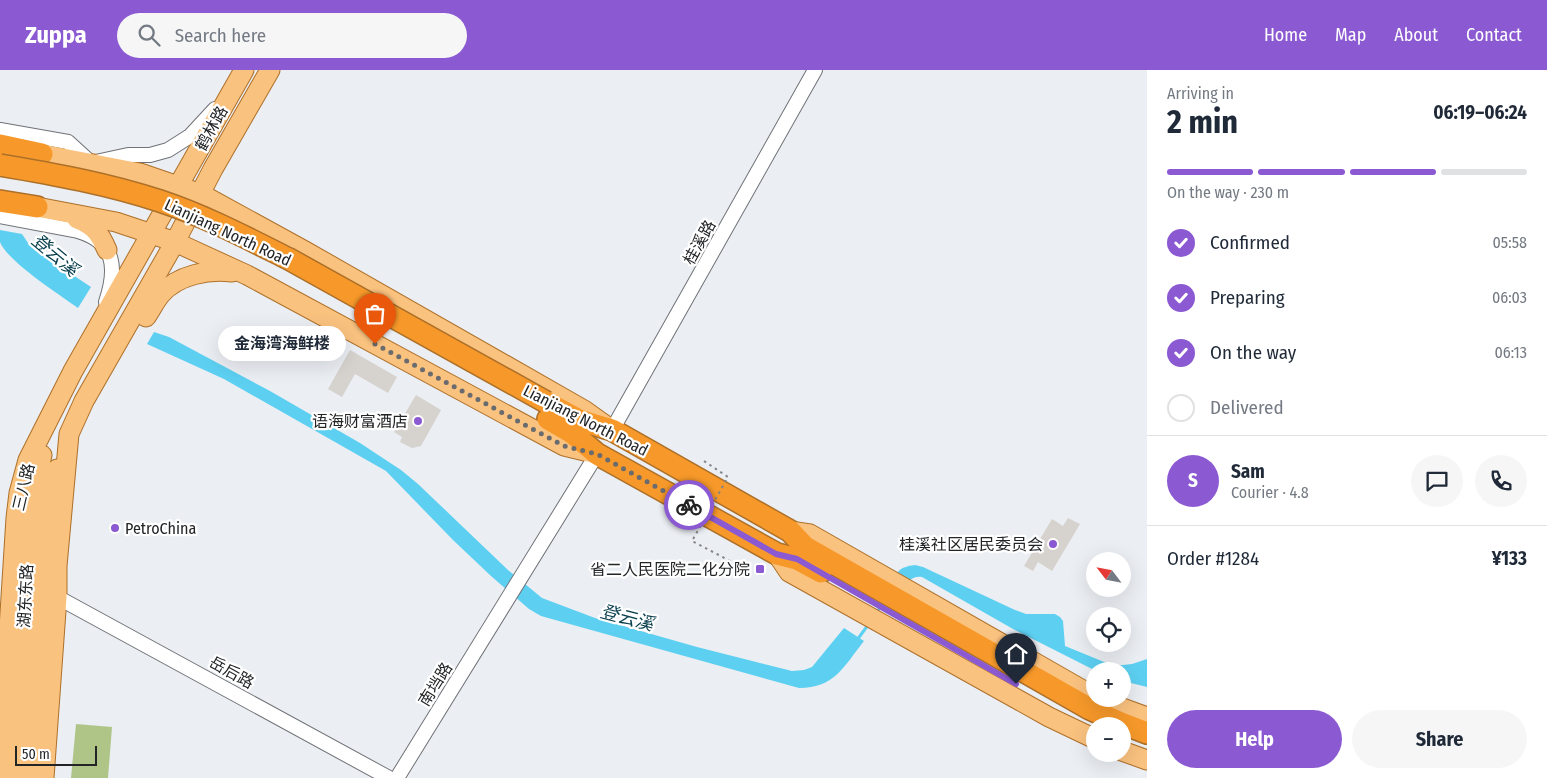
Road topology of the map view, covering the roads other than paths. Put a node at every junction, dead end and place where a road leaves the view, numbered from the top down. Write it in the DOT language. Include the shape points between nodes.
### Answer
graph roads {
  1 [pos="270,70"];
  2 [pos="815,70"];
  3 [pos="240,78"];
  4 [pos="0,130"];
  5 [pos="0,145"];
  6 [pos="42,154"];
  7 [pos="91,163"];
  8 [pos="0,165"];
  9 [pos="0,179"];
  10 [pos="179,186"];
  11 [pos="201,194"];
  12 [pos="0,201"];
  13 [pos="58,211"];
  14 [pos="28,213"];
  15 [pos="0,216"];
  16 [pos="152,234"];
  17 [pos="175,242"];
  18 [pos="107,250"];
  19 [pos="247,275"];
  20 [pos="97,328"];
  21 [pos="104,367"];
  22 [pos="542,408"];
  23 [pos="52,415"];
  24 [pos="612,430"];
  25 [pos="69,434"];
  26 [pos="597,454"];
  27 [pos="790,531"];
  28 [pos="776,554"];
  29 [pos="6,572"];
  30 [pos="851,582"];
  31 [pos="57,597"];
  32 [pos="1086,692"];
  33 [pos="1120,707"];
  34 [pos="1147,718"];
  35 [pos="1086,723"];
  36 [pos="1147,733"];
  37 [pos="1086,735"];
  38 [pos="1131,742"];
  39 [pos="1147,748"];
  40 [pos="1131,754"];
  41 [pos="1147,760"];
  42 [pos="0,771"];
  43 [pos="15,778"];
  44 [pos="29,778"];
  45 [pos="44,778"];
  46 [pos="389,778"];
  47 [pos="397,778"];
  1 -- 11 [label="main road"];
  2 -- 24 [label="street, 桂溪路"];
  3 -- 7 [label="street" via="180,144 161,152"];
  3 -- 10 [label="main road, 鹤林路"];
  4 -- 7 [label="street" via="68,142"];
  5 -- 6 [label="highway"];
  6 -- 7 [label="main road"];
  7 -- 10 [label="main road" via="140,173"];
  8 -- 22 [label="highway, Lianjiang North Road, bridge" via="123,190 206,219 289,259"];
  9 -- 22 [label="highway, Lianjiang North Road" via="118,203 200,231"];
  10 -- 11 [label="main road"];
  10 -- 16 [label="main road, 鹤林路"];
  11 -- 17 [label="main road"];
  11 -- 24 [label="main road" via="584,410"];
  12 -- 14 [label="highway"];
  13 -- 14 [label="main road"];
  13 -- 16 [label="main road" via="116,222"];
  13 -- 18 [label="main road" via="85,222 100,235"];
  14 -- 15 [label="street"];
  14 -- 18 [label="street" via="87,233"];
  16 -- 17 [label="main road"];
  16 -- 20 [label="main road, 三八路"];
  17 -- 19 [label="main road"];
  17 -- 21 [label="main road"];
  18 -- 20 [label="street" via="111,257 112,279"];
  19 -- 21 [label="main road" via="222,271 200,273 171,286 159,296 128,347"];
  19 -- 26 [label="main road" via="564,446"];
  20 -- 23 [label="main road, 三八路"];
  21 -- 25 [label="main road"];
  22 -- 24 [label="highway, Lianjiang North Road"];
  22 -- 26 [label="highway, Lianjiang North Road"];
  23 -- 29 [label="main road, 三八路" via="28,460 22,480"];
  23 -- 43 [label="main road, 湖东东路" via="37,477 31,520"];
  24 -- 27 [label="highway, Lianjiang North Road"];
  25 -- 31 [label="main road"];
  25 -- 44 [label="main road, 湖东东路" via="51,486 46,518"];
  26 -- 28 [label="highway, Lianjiang North Road"];
  26 -- 47 [label="street, 南垱路"];
  27 -- 30 [label="highway, Lianjiang North Road" via="805,547"];
  27 -- 32 [label="main road" via="810,534"];
  28 -- 30 [label="highway, Lianjiang North Road" via="797,559"];
  28 -- 37 [label="main road" via="790,572"];
  29 -- 42 [label="main road, 三八路"];
  30 -- 35 [label="highway, Lianjiang North Road"];
  30 -- 36 [label="highway, Lianjiang North Road" via="1090,709"];
  31 -- 45 [label="main road"];
  31 -- 46 [label="street, 岳后路"];
  33 -- 34 [label="main road"];
  38 -- 39 [label="highway"];
  40 -- 41 [label="main road"];
}
